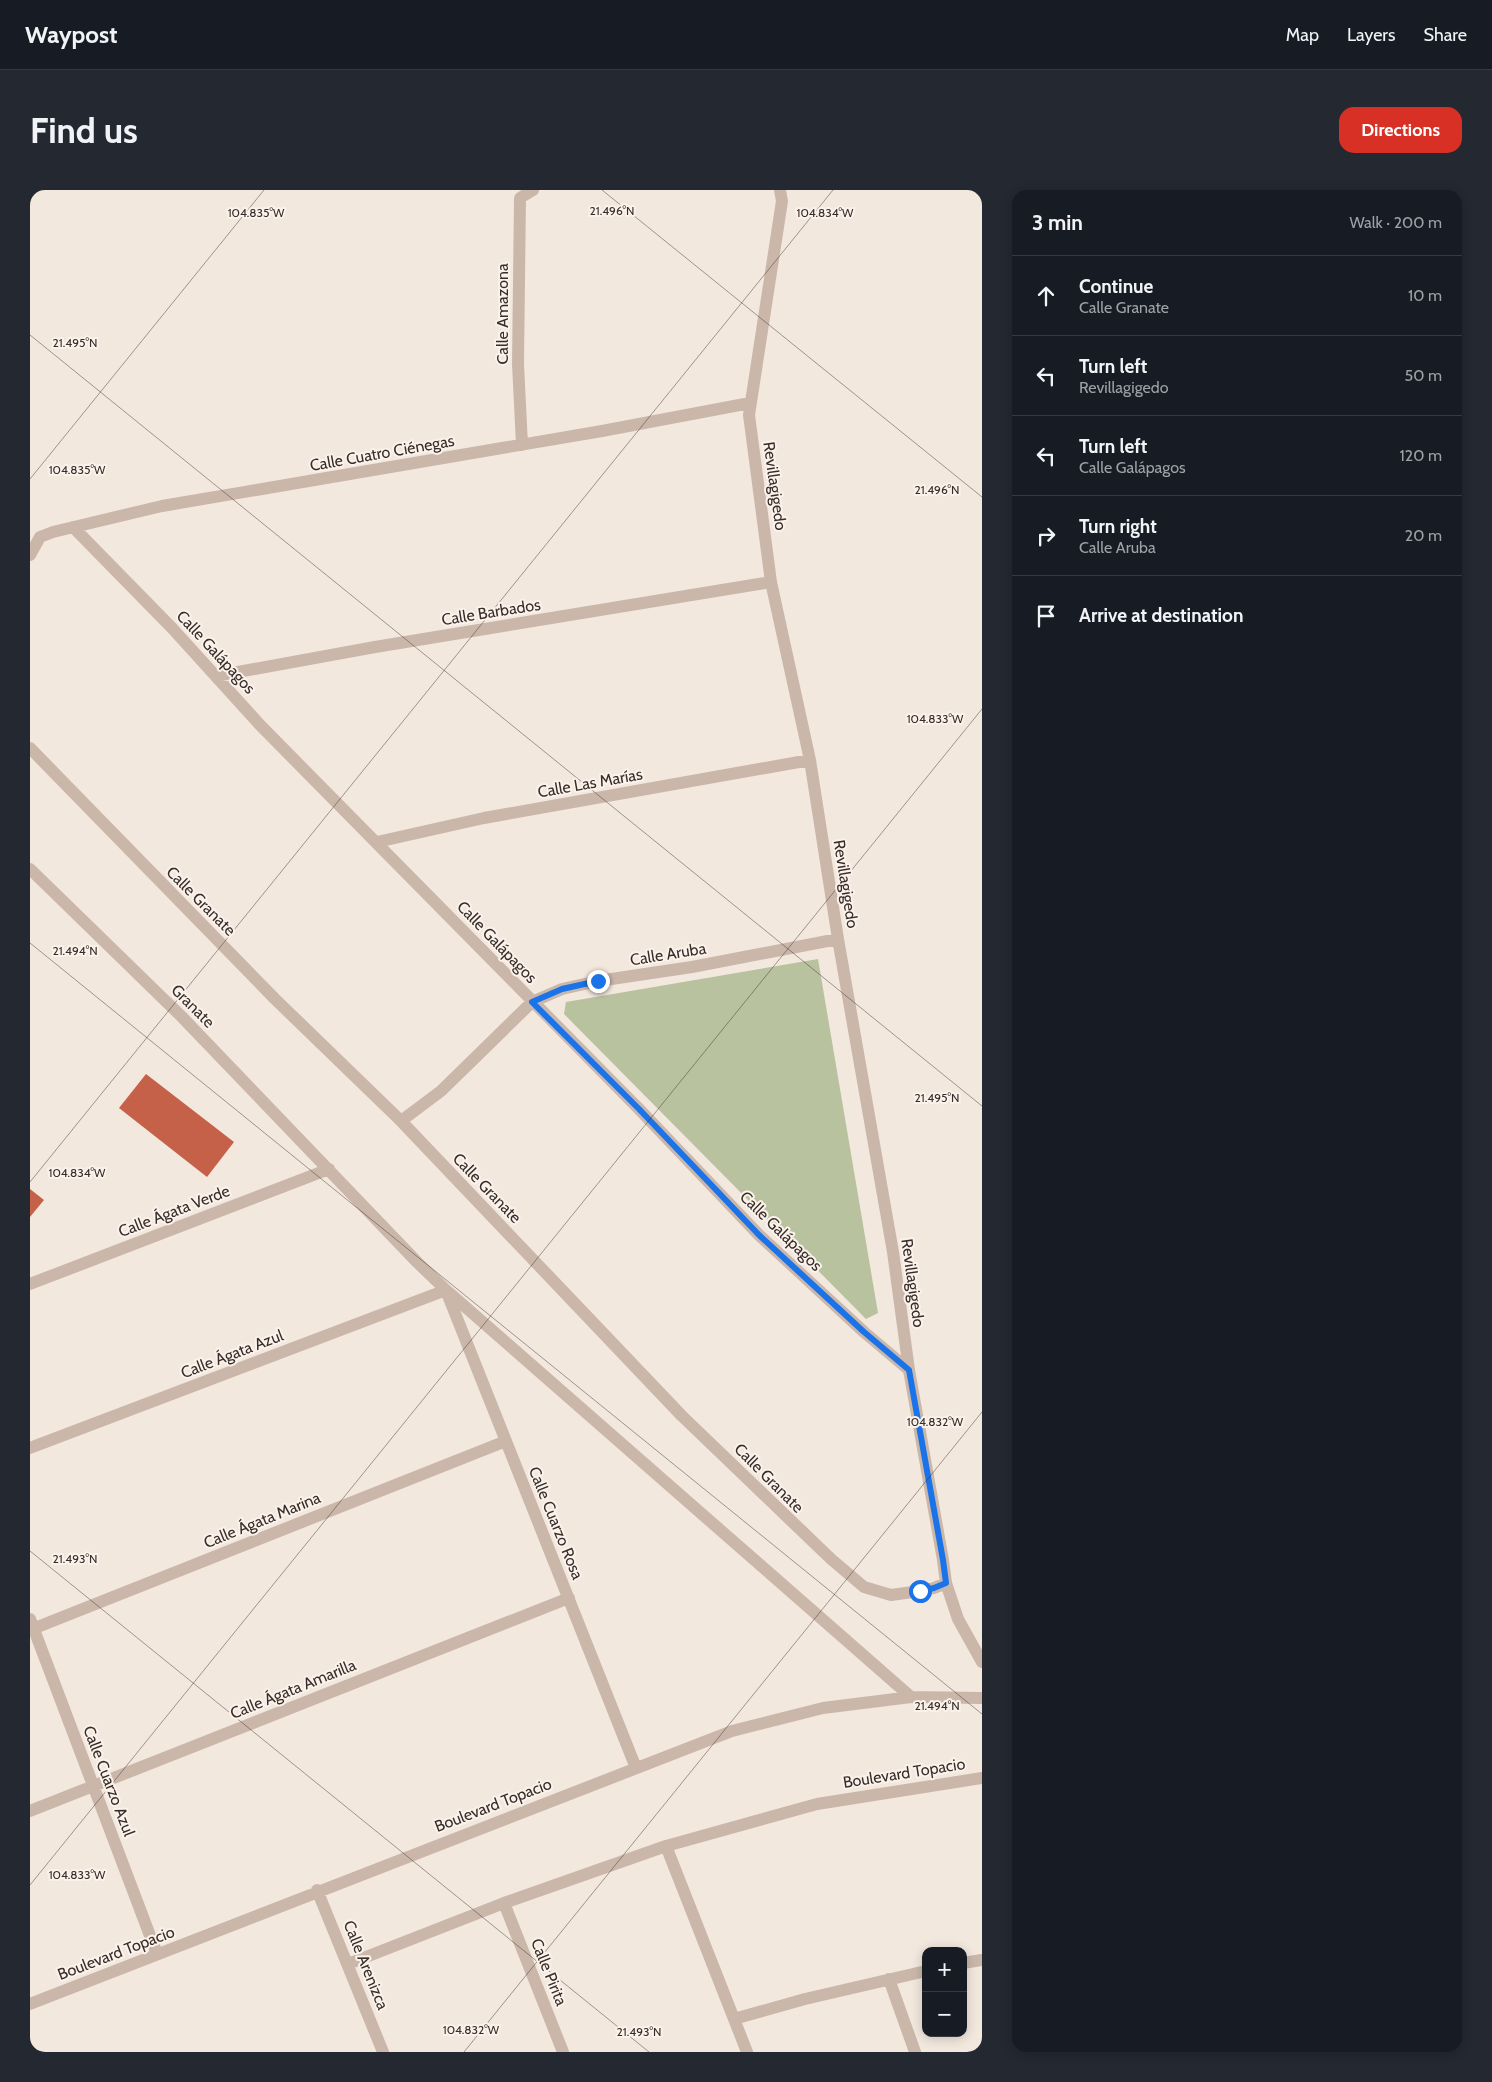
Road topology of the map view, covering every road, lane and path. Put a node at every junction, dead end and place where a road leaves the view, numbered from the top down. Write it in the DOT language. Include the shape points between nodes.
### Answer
graph roads {
  1 [pos="533,190"];
  2 [pos="780,190"];
  3 [pos="750,404"];
  4 [pos="522,445"];
  5 [pos="72,526"];
  6 [pos="30,555"];
  7 [pos="771,582"];
  8 [pos="216,676"];
  9 [pos="30,748"];
  10 [pos="810,760"];
  11 [pos="377,842"];
  12 [pos="30,869"];
  13 [pos="838,939"];
  14 [pos="532,1002"];
  15 [pos="401,1121"];
  16 [pos="329,1169"];
  17 [pos="30,1284"];
  18 [pos="446,1290"];
  19 [pos="909,1370"];
  20 [pos="506,1441"];
  21 [pos="30,1448"];
  22 [pos="946,1583"];
  23 [pos="569,1598"];
  24 [pos="31,1626"];
  25 [pos="982,1662"];
  26 [pos="911,1697"];
  27 [pos="982,1698"];
  28 [pos="636,1768"];
  29 [pos="982,1778"];
  30 [pos="93,1786"];
  31 [pos="30,1810"];
  32 [pos="666,1846"];
  33 [pos="317,1890"];
  34 [pos="504,1903"];
  35 [pos="158,1954"];
  36 [pos="982,1960"];
  37 [pos="967,1962"];
  38 [pos="348,1964"];
  39 [pos="922,1973"];
  40 [pos="889,1979"];
  41 [pos="30,2004"];
  42 [pos="734,2019"];
  43 [pos="384,2052"];
  44 [pos="563,2052"];
  45 [pos="746,2052"];
  46 [pos="915,2052"];
  1 -- 4 [label="street, Calle Amazona" via="520,198 518,364"];
  2 -- 3 [label="street, Revillagigedo" via="782,201"];
  3 -- 4 [label="street, Calle Cuatro Ciénegas"];
  3 -- 7 [label="street, Revillagigedo"];
  4 -- 5 [label="street, Calle Cuatro Ciénegas" via="162,506"];
  5 -- 6 [label="street, Calle Cuatro Ciénegas" via="40,537"];
  5 -- 8 [label="street, Calle Galápagos"];
  7 -- 8 [label="street, Calle Barbados"];
  7 -- 10 [label="street, Revillagigedo"];
  8 -- 11 [label="street, Calle Galápagos" via="261,726"];
  9 -- 15 [label="street, Calle Granate" via="261,984"];
  10 -- 11 [label="street, Calle Las Marías" via="484,818"];
  10 -- 13 [label="street, Revillagigedo"];
  11 -- 14 [label="street, Calle Galápagos"];
  12 -- 16 [label="street, Granate" via="182,1017"];
  13 -- 14 [label="street, Calle Aruba" via="598,981 562,989"];
  13 -- 19 [label="street, Revillagigedo" via="893,1252"];
  14 -- 15 [label="street, Calle Aruba" via="441,1091"];
  14 -- 19 [label="street, Calle Galápagos" via="759,1235"];
  15 -- 22 [label="street, Calle Granate" via="682,1416 864,1587 890,1595 927,1590"];
  16 -- 17 [label="street, Calle Ágata Verde"];
  16 -- 18 [label="street"];
  18 -- 20 [label="street, Calle Cuarzo Rosa"];
  18 -- 21 [label="street, Calle Ágata Azul"];
  18 -- 26 [label="street"];
  19 -- 22 [label="street, Revillagigedo"];
  20 -- 23 [label="street, Calle Cuarzo Rosa"];
  20 -- 24 [label="street, Calle Ágata Marina"];
  22 -- 25 [label="street, Revillagigedo" via="958,1619"];
  23 -- 28 [label="street, Calle Cuarzo Rosa"];
  23 -- 30 [label="street, Calle Ágata Amarilla"];
  24 -- 30 [label="street, Calle Cuarzo Azul"];
  26 -- 27 [label="street, Boulevard Topacio"];
  26 -- 28 [label="street, Boulevard Topacio" via="823,1708 732,1730"];
  28 -- 33 [label="street, Boulevard Topacio"];
  29 -- 32 [label="street, Boulevard Topacio" via="817,1804"];
  30 -- 31 [label="street, Calle Ágata Amarilla"];
  30 -- 35 [label="street, Calle Cuarzo Azul"];
  32 -- 34 [label="street, Boulevard Topacio"];
  32 -- 42 [label="street"];
  33 -- 35 [label="street, Boulevard Topacio"];
  33 -- 38 [label="street, Calle Arenizca"];
  34 -- 38 [label="street, Boulevard Topacio"];
  34 -- 44 [label="street, Calle Pirita"];
  35 -- 41 [label="street, Boulevard Topacio"];
  36 -- 37 [label="street"];
  38 -- 43 [label="street, Calle Arenizca"];
  39 -- 40 [label="street"];
  40 -- 42 [label="street"];
  40 -- 46 [label="street"];
  42 -- 45 [label="street"];
}
